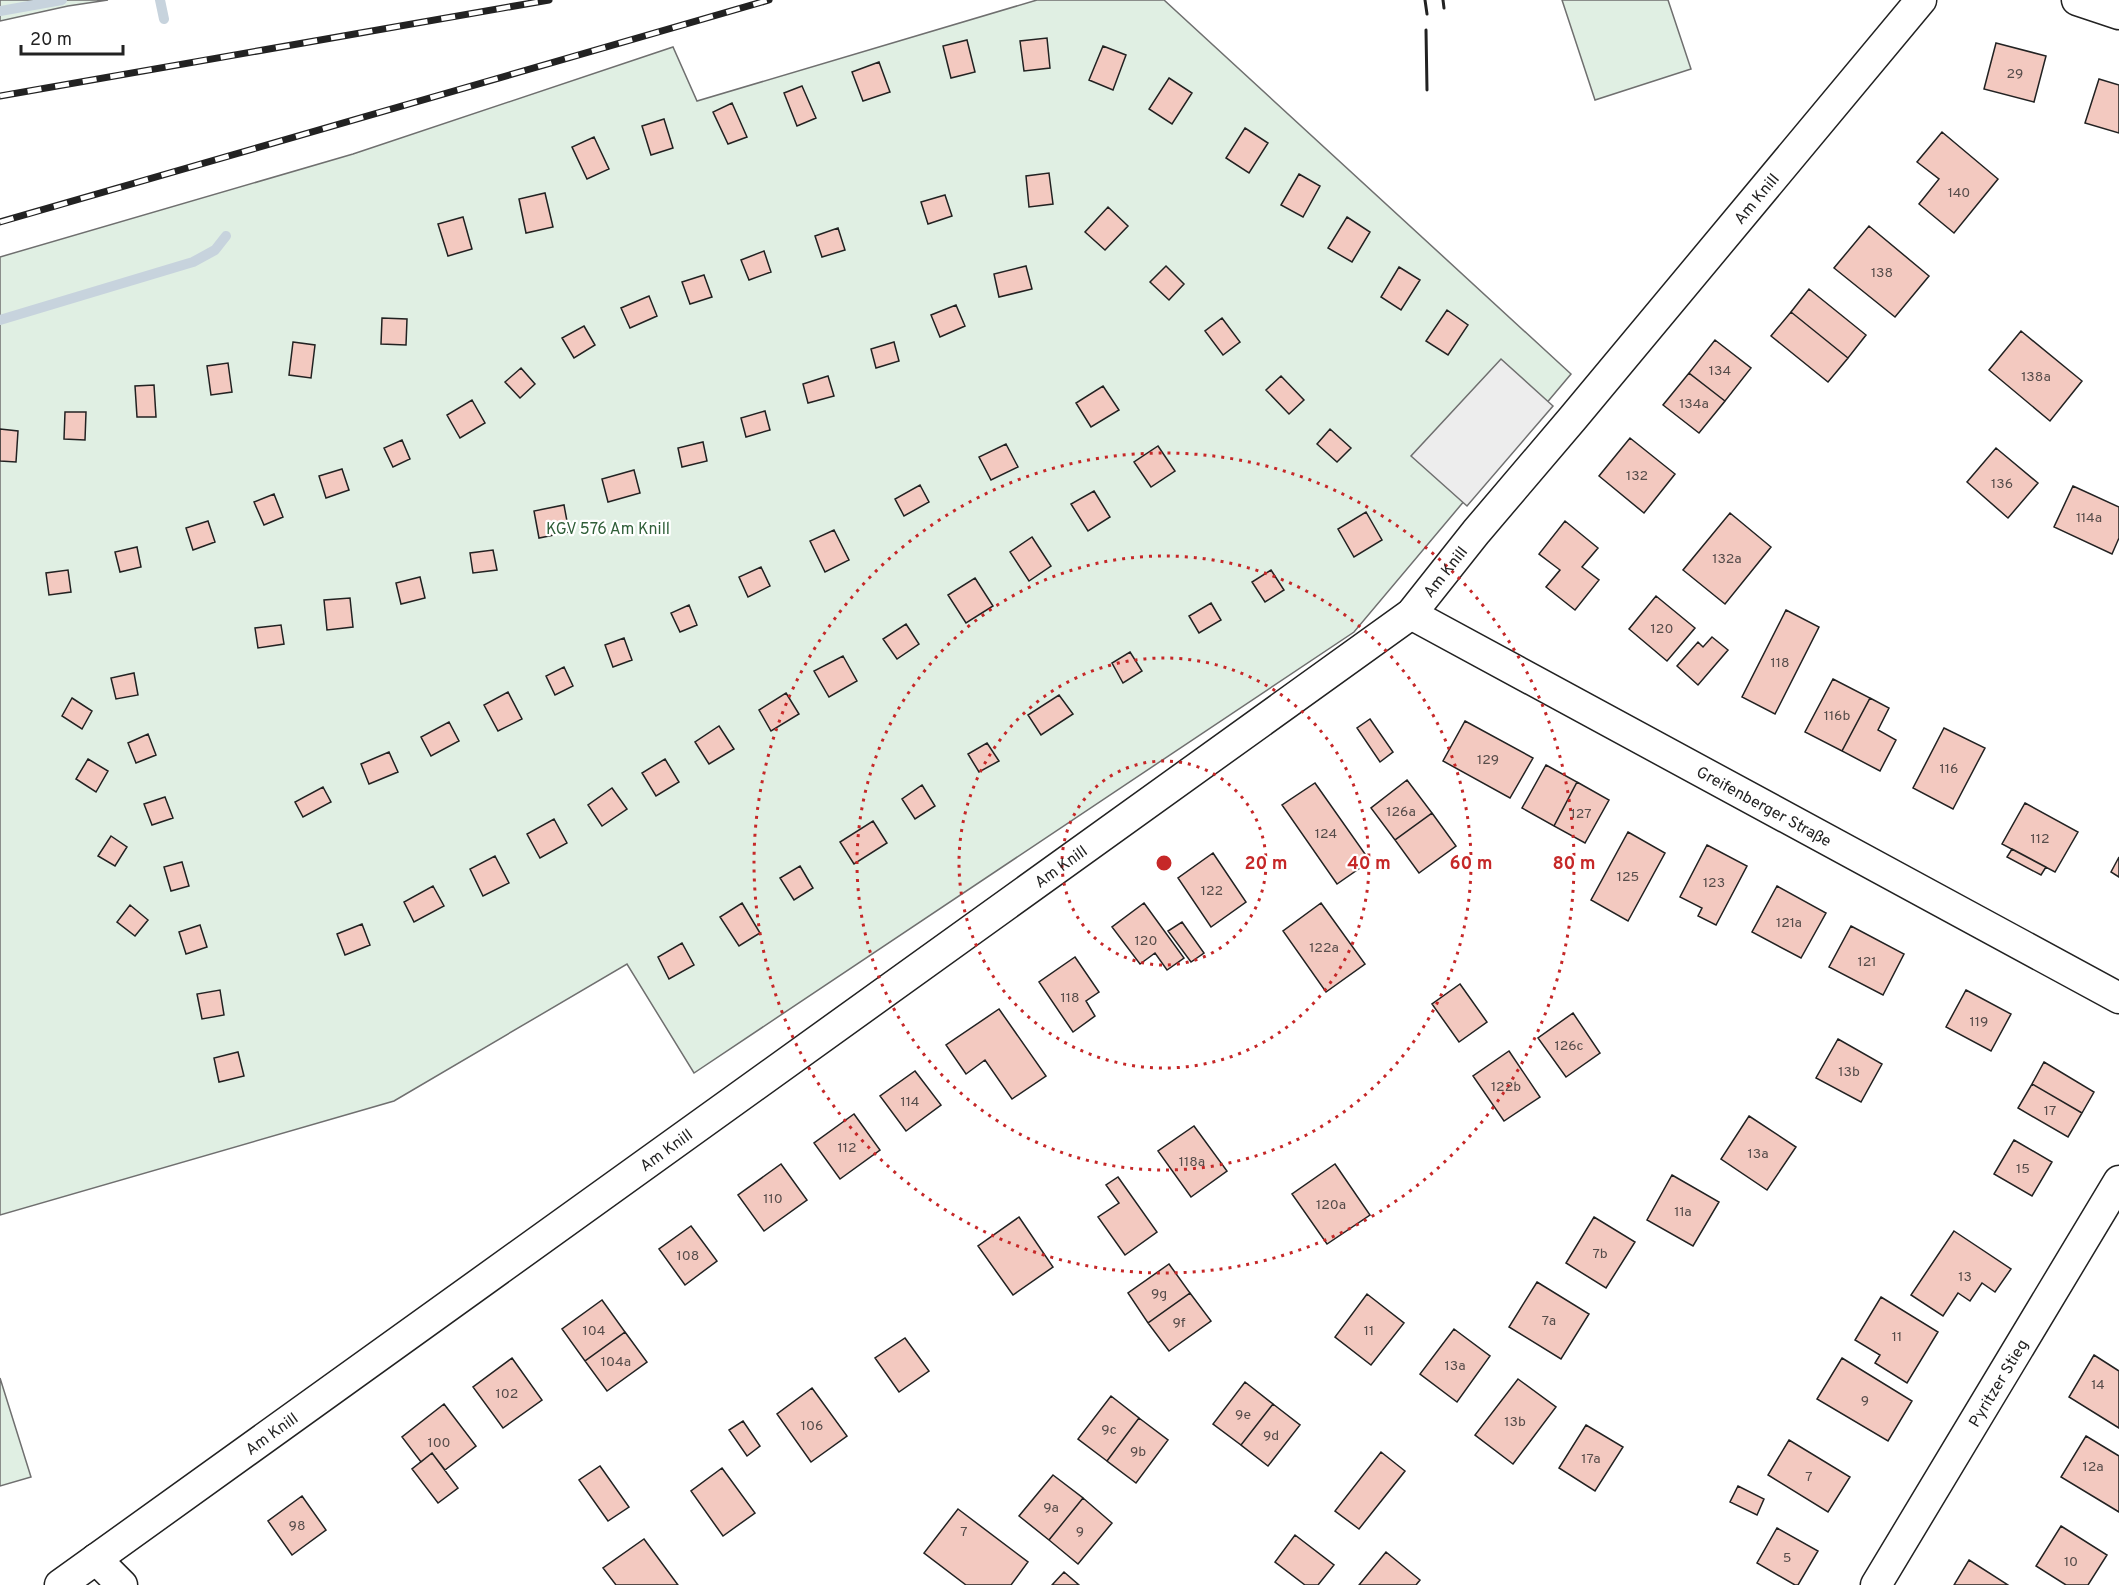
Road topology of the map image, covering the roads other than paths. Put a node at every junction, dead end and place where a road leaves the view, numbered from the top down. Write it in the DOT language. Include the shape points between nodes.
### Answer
graph roads {
  1 [pos="1921,0"];
  2 [pos="2077,0"];
  3 [pos="2119,14"];
  4 [pos="1411,614"];
  5 [pos="2119,998"];
  6 [pos="2119,1181"];
  7 [pos="96,1559"];
  8 [pos="60,1585"];
  9 [pos="122,1585"];
  10 [pos="1876,1585"];
  1 -- 4 [label="street, Am Knill"];
  2 -- 3 [label="street"];
  4 -- 5 [label="street, Greifenberger Straße"];
  4 -- 7 [label="street, Am Knill"];
  6 -- 10 [label="street, Pyritzer Stieg"];
  7 -- 8 [label="street, Am Knill"];
  7 -- 9 [label="street"];
}
